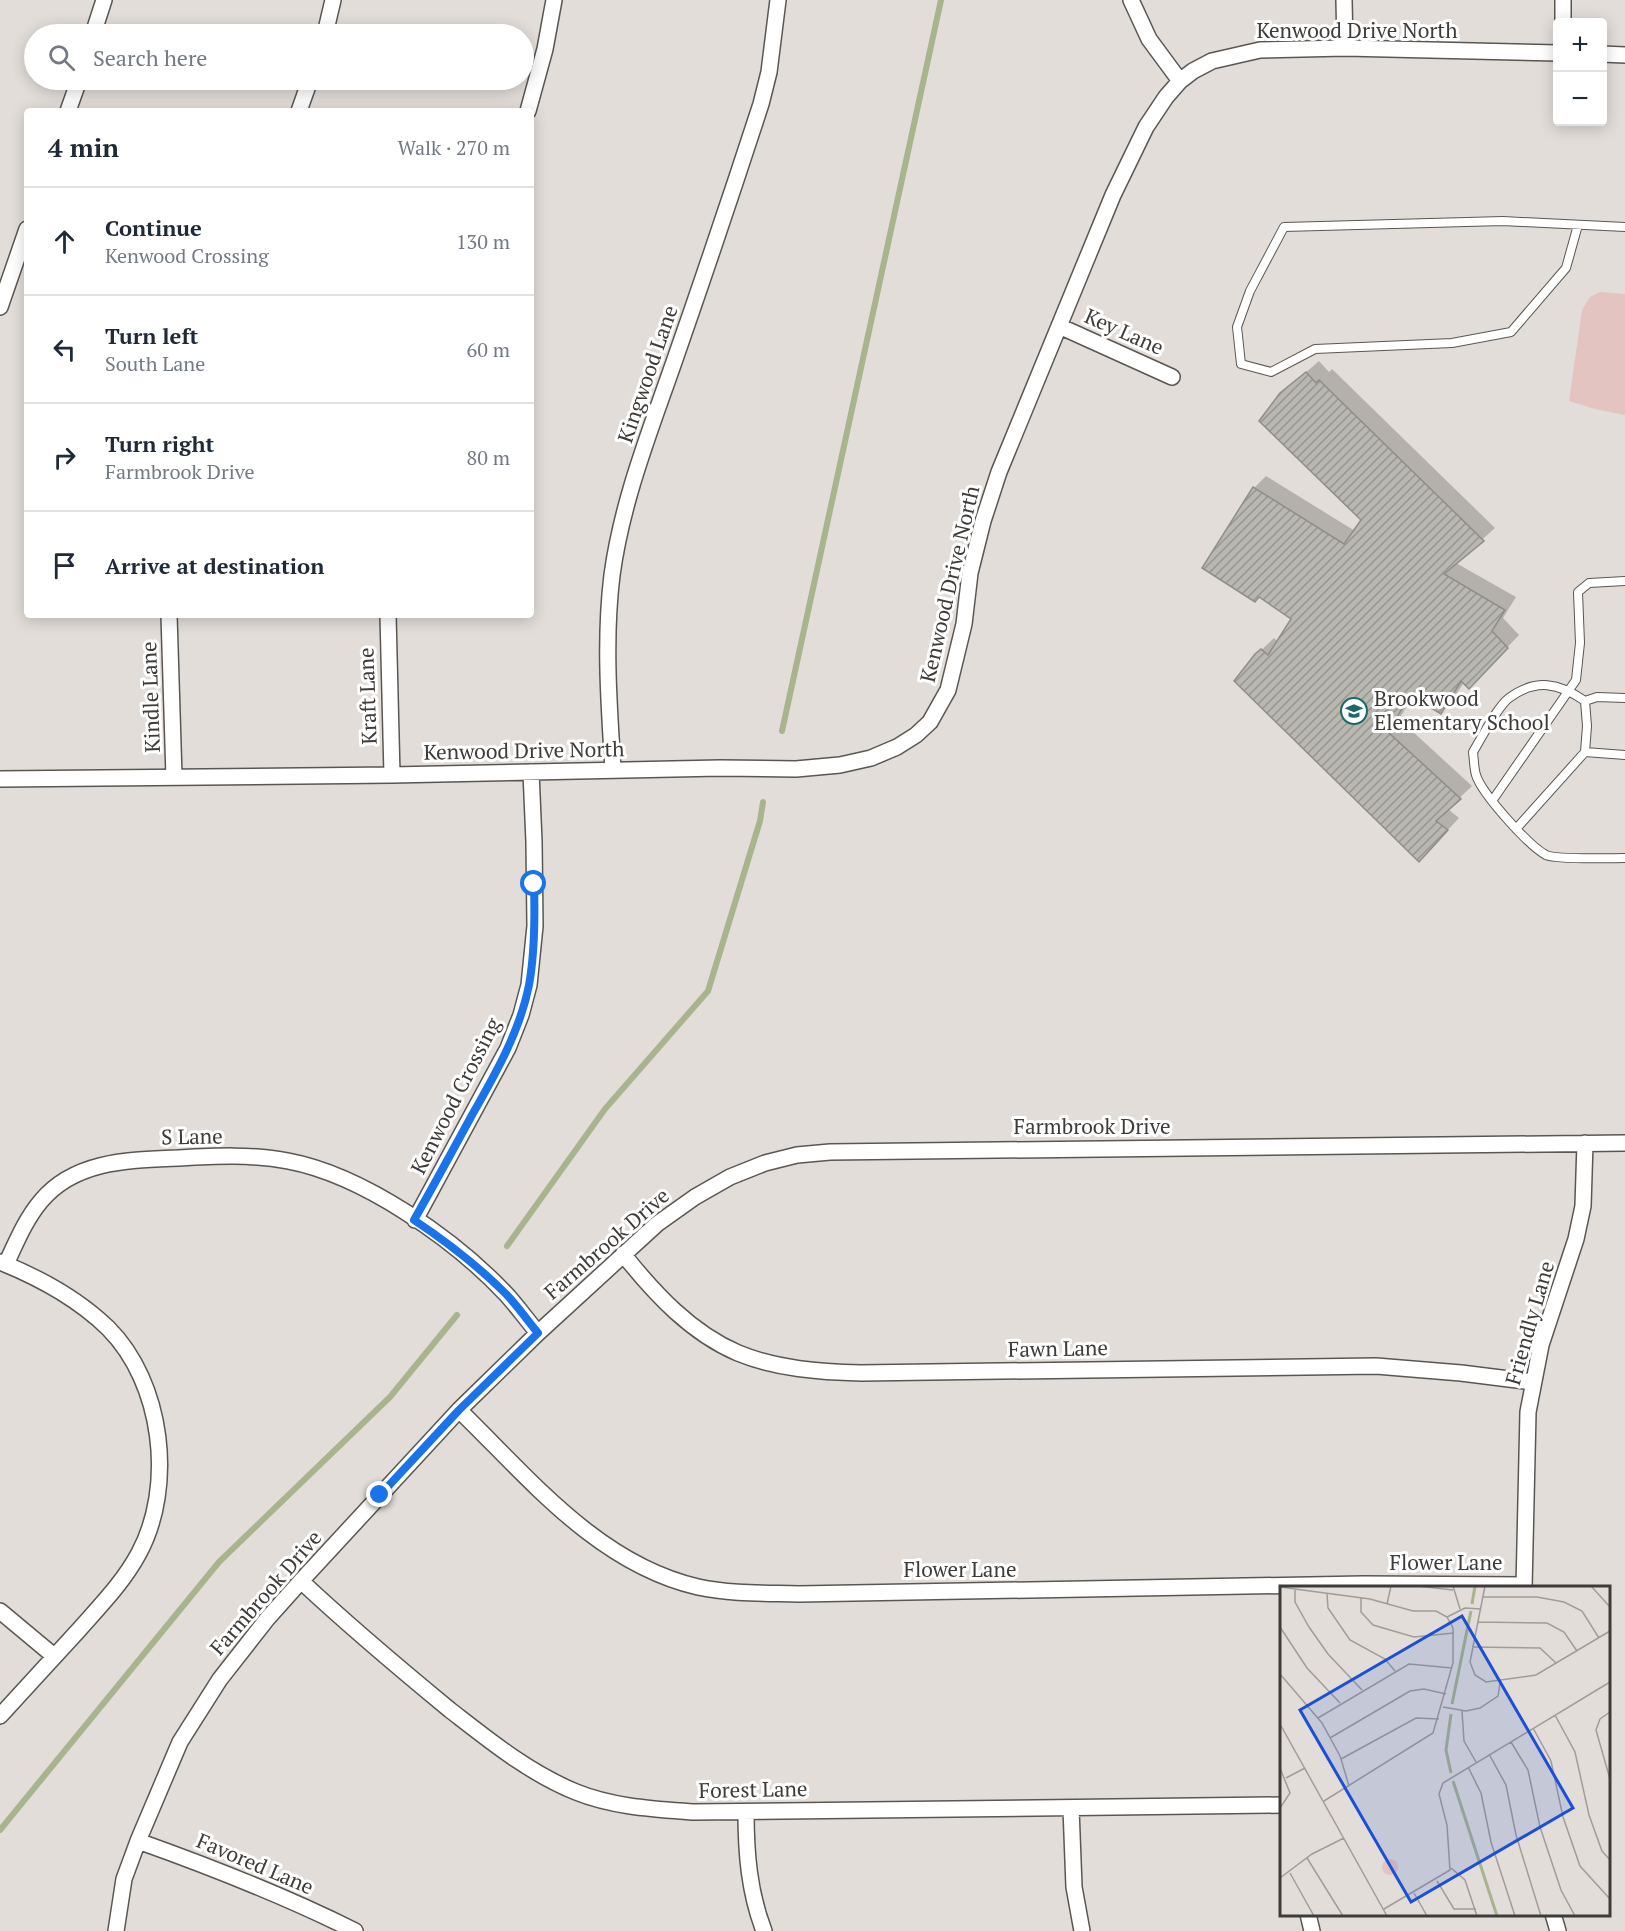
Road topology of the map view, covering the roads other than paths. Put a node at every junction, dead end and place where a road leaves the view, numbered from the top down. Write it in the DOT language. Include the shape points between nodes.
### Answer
graph roads {
  1 [pos="104,0"];
  2 [pos="333,0"];
  3 [pos="555,0"];
  4 [pos="778,0"];
  5 [pos="1131,0"];
  6 [pos="1344,0"];
  7 [pos="1563,0"];
  8 [pos="1563,18"];
  9 [pos="96,24"];
  10 [pos="327,24"];
  11 [pos="1345,48"];
  12 [pos="1553,53"];
  13 [pos="1607,54"];
  14 [pos="1625,55"];
  15 [pos="1180,81"];
  16 [pos="534,89"];
  17 [pos="75,90"];
  18 [pos="306,90"];
  19 [pos="534,90"];
  20 [pos="69,108"];
  21 [pos="300,108"];
  22 [pos="529,108"];
  23 [pos="1578,225"];
  24 [pos="1625,227"];
  25 [pos="24,238"];
  26 [pos="0,307"];
  27 [pos="1059,326"];
  28 [pos="1172,377"];
  29 [pos="1625,581"];
  30 [pos="169,618"];
  31 [pos="388,618"];
  32 [pos="1569,690"];
  33 [pos="1625,698"];
  34 [pos="1585,701"];
  35 [pos="1585,752"];
  36 [pos="1625,755"];
  37 [pos="613,770"];
  38 [pos="531,772"];
  39 [pos="392,775"];
  40 [pos="174,777"];
  41 [pos="0,779"];
  42 [pos="1492,801"];
  43 [pos="1516,829"];
  44 [pos="1625,858"];
  45 [pos="1585,1143"];
  46 [pos="1625,1143"];
  47 [pos="414,1220"];
  48 [pos="623,1254"];
  49 [pos="3,1263"];
  50 [pos="538,1333"];
  51 [pos="1533,1382"];
  52 [pos="459,1410"];
  53 [pos="301,1581"];
  54 [pos="1524,1586"];
  55 [pos="0,1611"];
  56 [pos="54,1656"];
  57 [pos="0,1716"];
  58 [pos="1280,1805"];
  59 [pos="1071,1808"];
  60 [pos="746,1812"];
  61 [pos="138,1841"];
  62 [pos="1308,1916"];
  63 [pos="1554,1916"];
  64 [pos="116,1931"];
  65 [pos="355,1931"];
  66 [pos="764,1931"];
  67 [pos="1082,1931"];
  68 [pos="1312,1931"];
  69 [pos="1558,1931"];
  1 -- 9 [label="street"];
  2 -- 10 [label="street"];
  3 -- 16 [label="street"];
  4 -- 37 [label="street, Kingwood Lane" via="761,104 624,515 612,573 608,620"];
  5 -- 15 [label="street" via="1149,39"];
  6 -- 11 [label="street"];
  7 -- 8 [label="street"];
  11 -- 12 [label="street, Kenwood Drive North"];
  11 -- 15 [label="street, Kenwood Drive North" via="1260,50 1232,55 1212,61"];
  13 -- 14 [label="street"];
  15 -- 27 [label="street, Kenwood Drive North" via="1146,127"];
  17 -- 20 [label="street"];
  18 -- 21 [label="street"];
  19 -- 22 [label="street"];
  23 -- 23 [label="lane" via="1503,221 1284,227 1250,291 1237,327 1241,364 1271,372 1316,349 1452,343 1511,332 1566,268"];
  23 -- 24 [label="lane"];
  25 -- 26 [label="street"];
  27 -- 28 [label="street, Key Lane"];
  27 -- 37 [label="street, Kenwood Drive North" via="983,521 954,668 948,690 930,722 897,747 840,765 795,769"];
  29 -- 32 [label="lane" via="1588,583 1578,592 1580,643 1576,680"];
  30 -- 40 [label="street, Kindle Lane"];
  31 -- 39 [label="street, Kraft Lane"];
  32 -- 34 [label="lane"];
  32 -- 42 [label="lane"];
  32 -- 42 [label="lane" via="1536,684 1507,699 1487,727 1473,752 1477,777"];
  33 -- 34 [label="lane" via="1597,697"];
  34 -- 35 [label="lane"];
  35 -- 36 [label="lane"];
  35 -- 43 [label="lane"];
  37 -- 38 [label="street, Kenwood Drive North"];
  38 -- 39 [label="street, Kenwood Drive North"];
  38 -- 47 [label="street, Kenwood Crossing" via="535,926 529,985 508,1048"];
  39 -- 40 [label="street, Kenwood Drive North"];
  40 -- 41 [label="street, Kenwood Drive North"];
  42 -- 43 [label="lane"];
  43 -- 44 [label="lane" via="1547,855"];
  45 -- 46 [label="street, Farmbrook Drive"];
  45 -- 48 [label="street, Farmbrook Drive" via="925,1149 797,1155 730,1177 657,1224"];
  45 -- 51 [label="street, Friendly Lane" via="1583,1206 1576,1239"];
  47 -- 49 [label="street, S Lane" via="351,1182 289,1161 217,1156 129,1160 97,1166 56,1186 41,1201"];
  47 -- 50 [label="street, S Lane" via="482,1271"];
  48 -- 50 [label="street, Farmbrook Drive"];
  48 -- 51 [label="street, Fawn Lane" via="666,1304 693,1325 737,1352 789,1367 861,1373 1376,1366"];
  49 -- 56 [label="street" via="58,1290 110,1330 138,1372 158,1432 158,1493 139,1553 116,1588"];
  50 -- 52 [label="street, Farmbrook Drive"];
  51 -- 54 [label="street, Friendly Lane" via="1526,1440"];
  52 -- 53 [label="street, Farmbrook Drive"];
  52 -- 54 [label="street, Flower Lane" via="603,1544 655,1573 722,1591 799,1594 1363,1584"];
  53 -- 60 [label="street, Forest Lane" via="397,1667 503,1752 549,1780 578,1793 638,1807"];
  53 -- 61 [label="street, Farmbrook Drive" via="200,1707 180,1742"];
  55 -- 56 [label="street"];
  56 -- 57 [label="street"];
  58 -- 59 [label="street, Forest Lane"];
  59 -- 60 [label="street, Forest Lane"];
  59 -- 67 [label="street" via="1074,1887"];
  60 -- 66 [label="street" via="749,1881"];
  61 -- 64 [label="street, Farmbrook Drive" via="124,1879"];
  61 -- 65 [label="street, Favored Lane" via="279,1896"];
  62 -- 68 [label="street"];
  63 -- 69 [label="street"];
}
